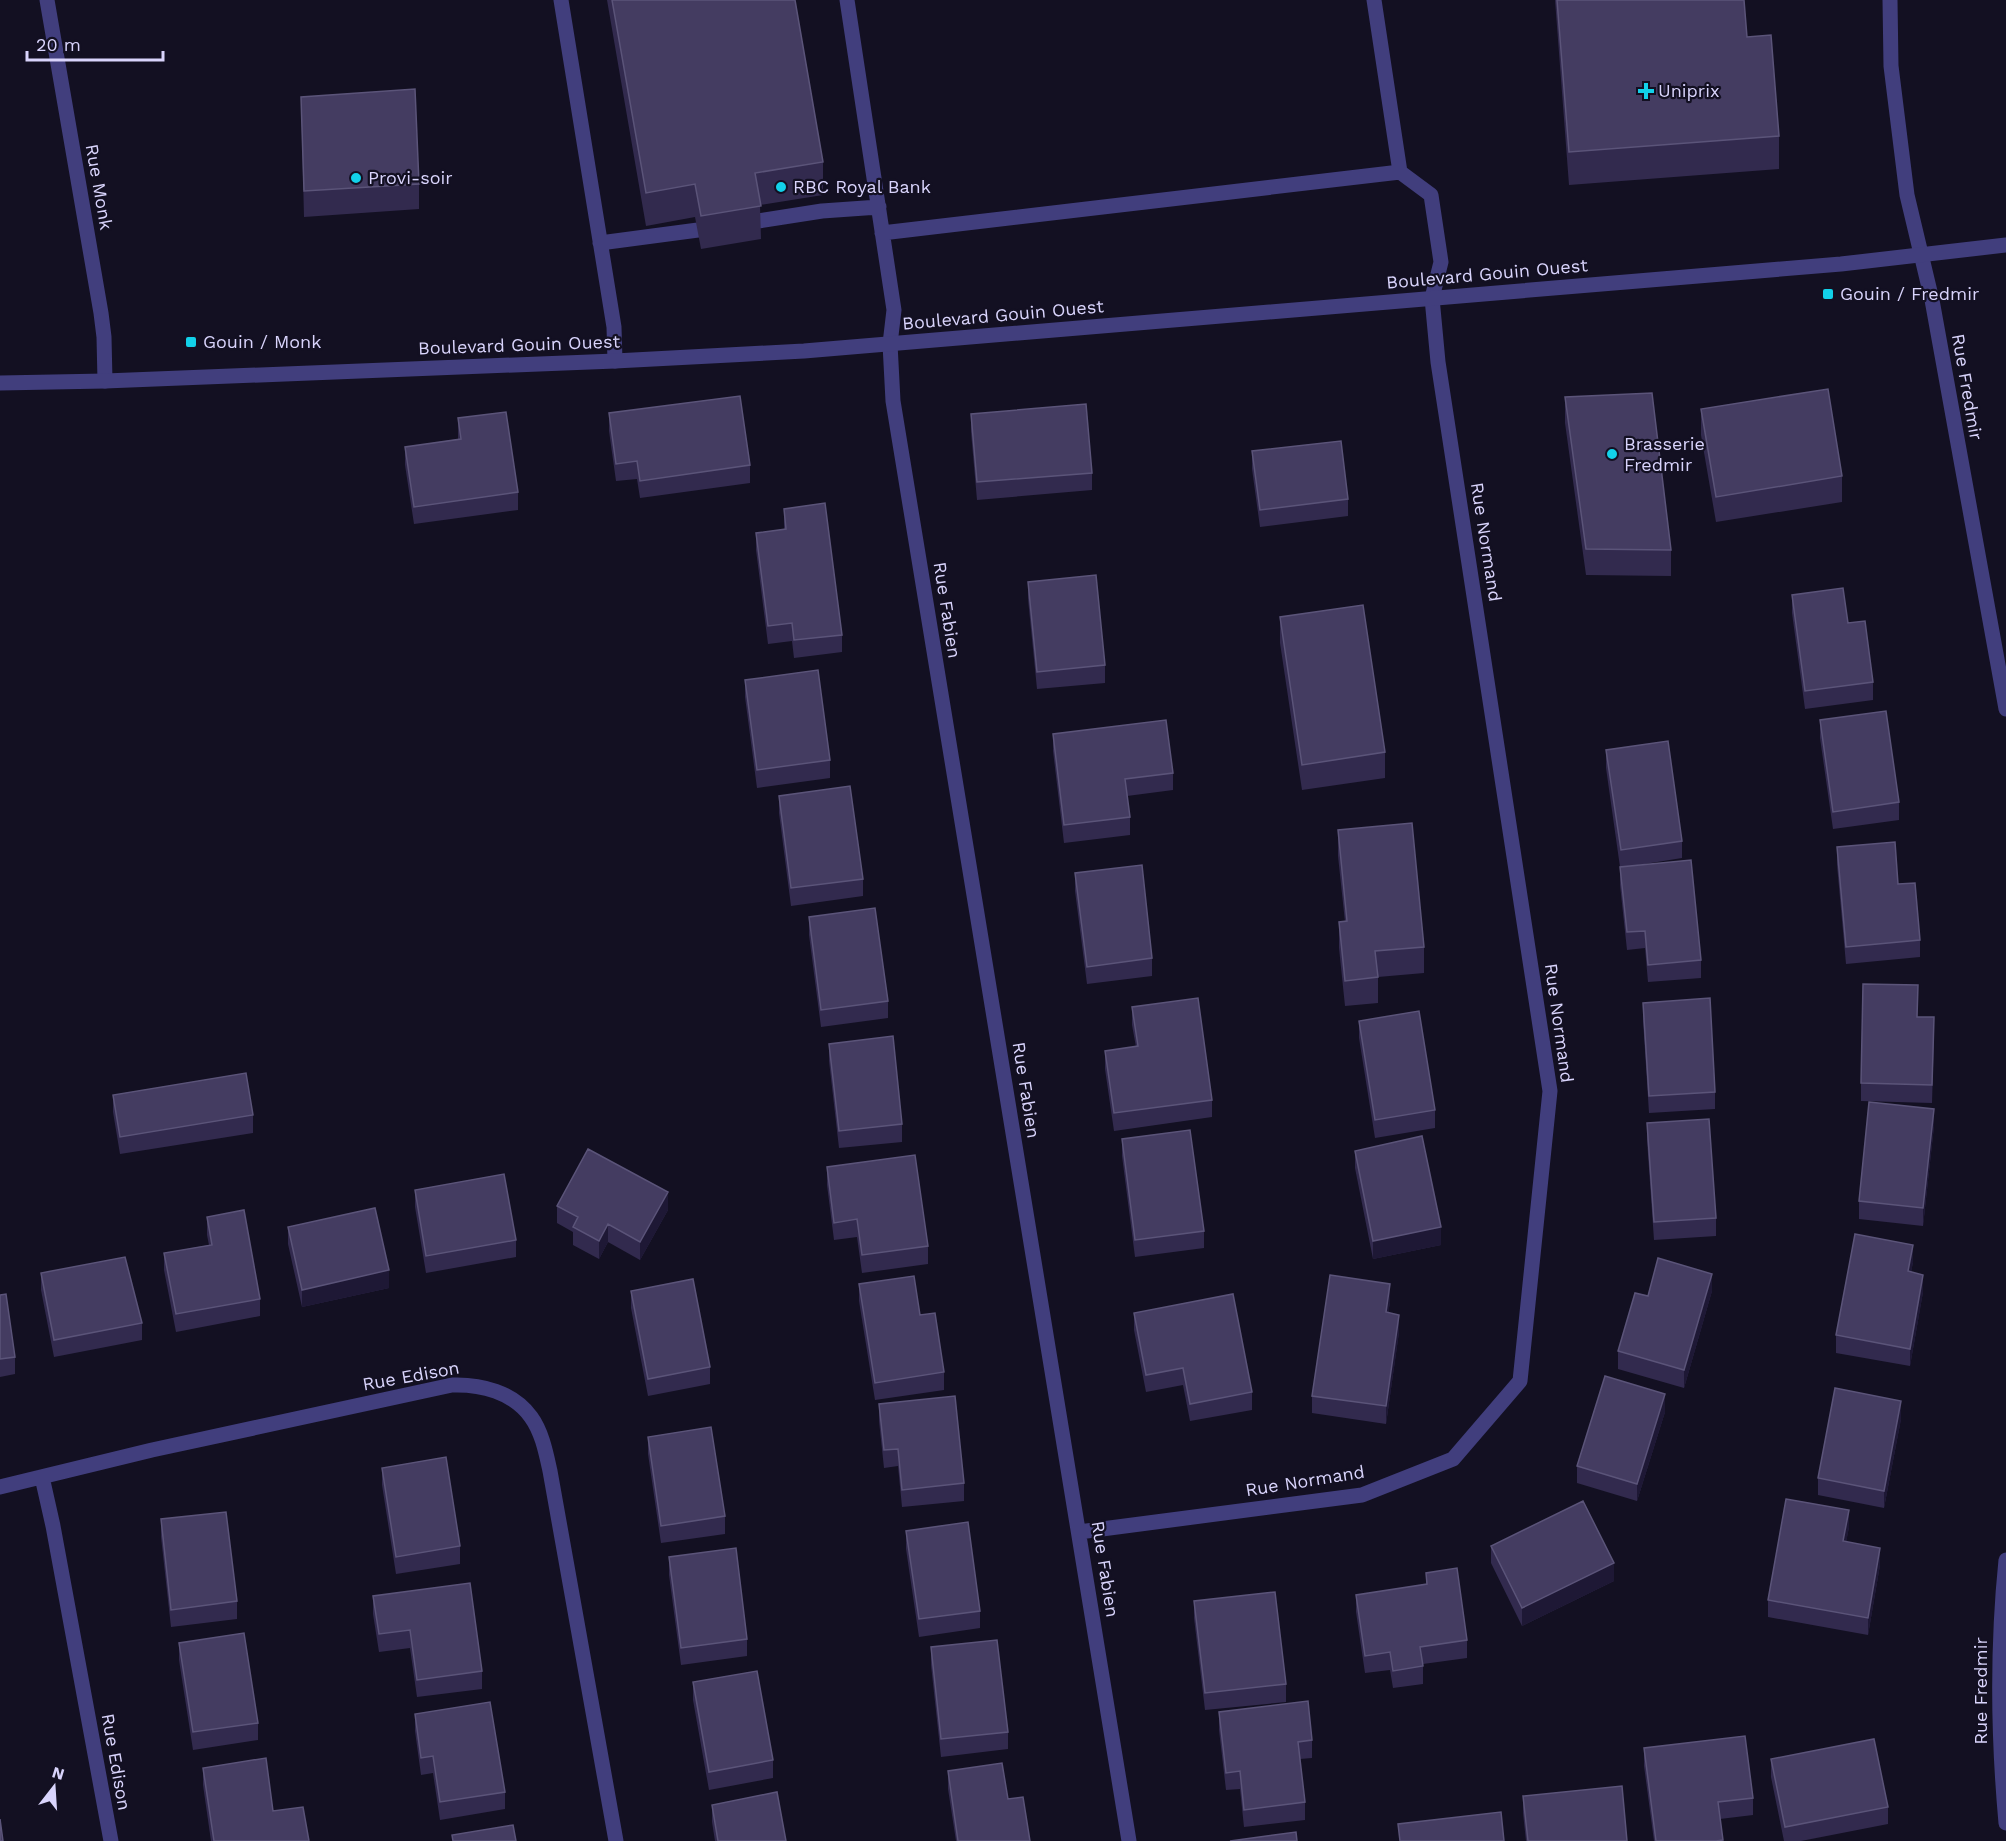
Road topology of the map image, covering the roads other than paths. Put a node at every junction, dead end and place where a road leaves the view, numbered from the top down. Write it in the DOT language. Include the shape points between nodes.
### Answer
graph roads {
  1 [pos="47,0"];
  2 [pos="561,0"];
  3 [pos="847,0"];
  4 [pos="1374,0"];
  5 [pos="1890,0"];
  6 [pos="1400,172"];
  7 [pos="879,207"];
  8 [pos="758,221"];
  9 [pos="698,230"];
  10 [pos="882,233"];
  11 [pos="600,243"];
  12 [pos="2006,244"];
  13 [pos="1921,256"];
  14 [pos="1432,298"];
  15 [pos="890,344"];
  16 [pos="615,361"];
  17 [pos="105,381"];
  18 [pos="0,383"];
  19 [pos="2006,708"];
  20 [pos="42,1477"];
  21 [pos="0,1487"];
  22 [pos="1080,1532"];
  23 [pos="2006,1560"];
  24 [pos="2006,1823"];
  25 [pos="111,1841"];
  26 [pos="616,1841"];
  27 [pos="1129,1841"];
  1 -- 17 [label="street, Rue Monk" via="101,313"];
  2 -- 11 [label="street"];
  3 -- 7 [label="street, Rue Fabien"];
  4 -- 6 [label="street"];
  5 -- 13 [label="street, Rue Fredmir" via="1891,66 1898,129"];
  6 -- 10 [label="street"];
  6 -- 14 [label="street, Rue Normand" via="1431,195 1441,262"];
  7 -- 8 [label="street"];
  7 -- 10 [label="street, Rue Fabien"];
  9 -- 11 [label="street"];
  10 -- 15 [label="street, Rue Fabien" via="894,309"];
  11 -- 16 [label="street" via="614,327"];
  12 -- 13 [label="street, Boulevard Gouin Ouest"];
  13 -- 14 [label="street, Boulevard Gouin Ouest"];
  13 -- 19 [label="street, Rue Fredmir"];
  14 -- 15 [label="street, Boulevard Gouin Ouest"];
  14 -- 22 [label="street, Rue Normand" via="1438,362 1550,1091 1520,1381 1453,1459 1362,1495"];
  15 -- 16 [label="street, Boulevard Gouin Ouest"];
  15 -- 22 [label="street, Rue Fabien" via="893,401"];
  16 -- 17 [label="street, Boulevard Gouin Ouest"];
  17 -- 18 [label="street, Boulevard Gouin Ouest"];
  20 -- 21 [label="street, Rue Edison"];
  20 -- 25 [label="street, Rue Edison"];
  20 -- 26 [label="street, Rue Edison" via="452,1385 479,1386 505,1395 532,1418 550,1471"];
  22 -- 27 [label="street, Rue Fabien"];
  23 -- 24 [label="street, Rue Fredmir" via="1999,1723"];
}
